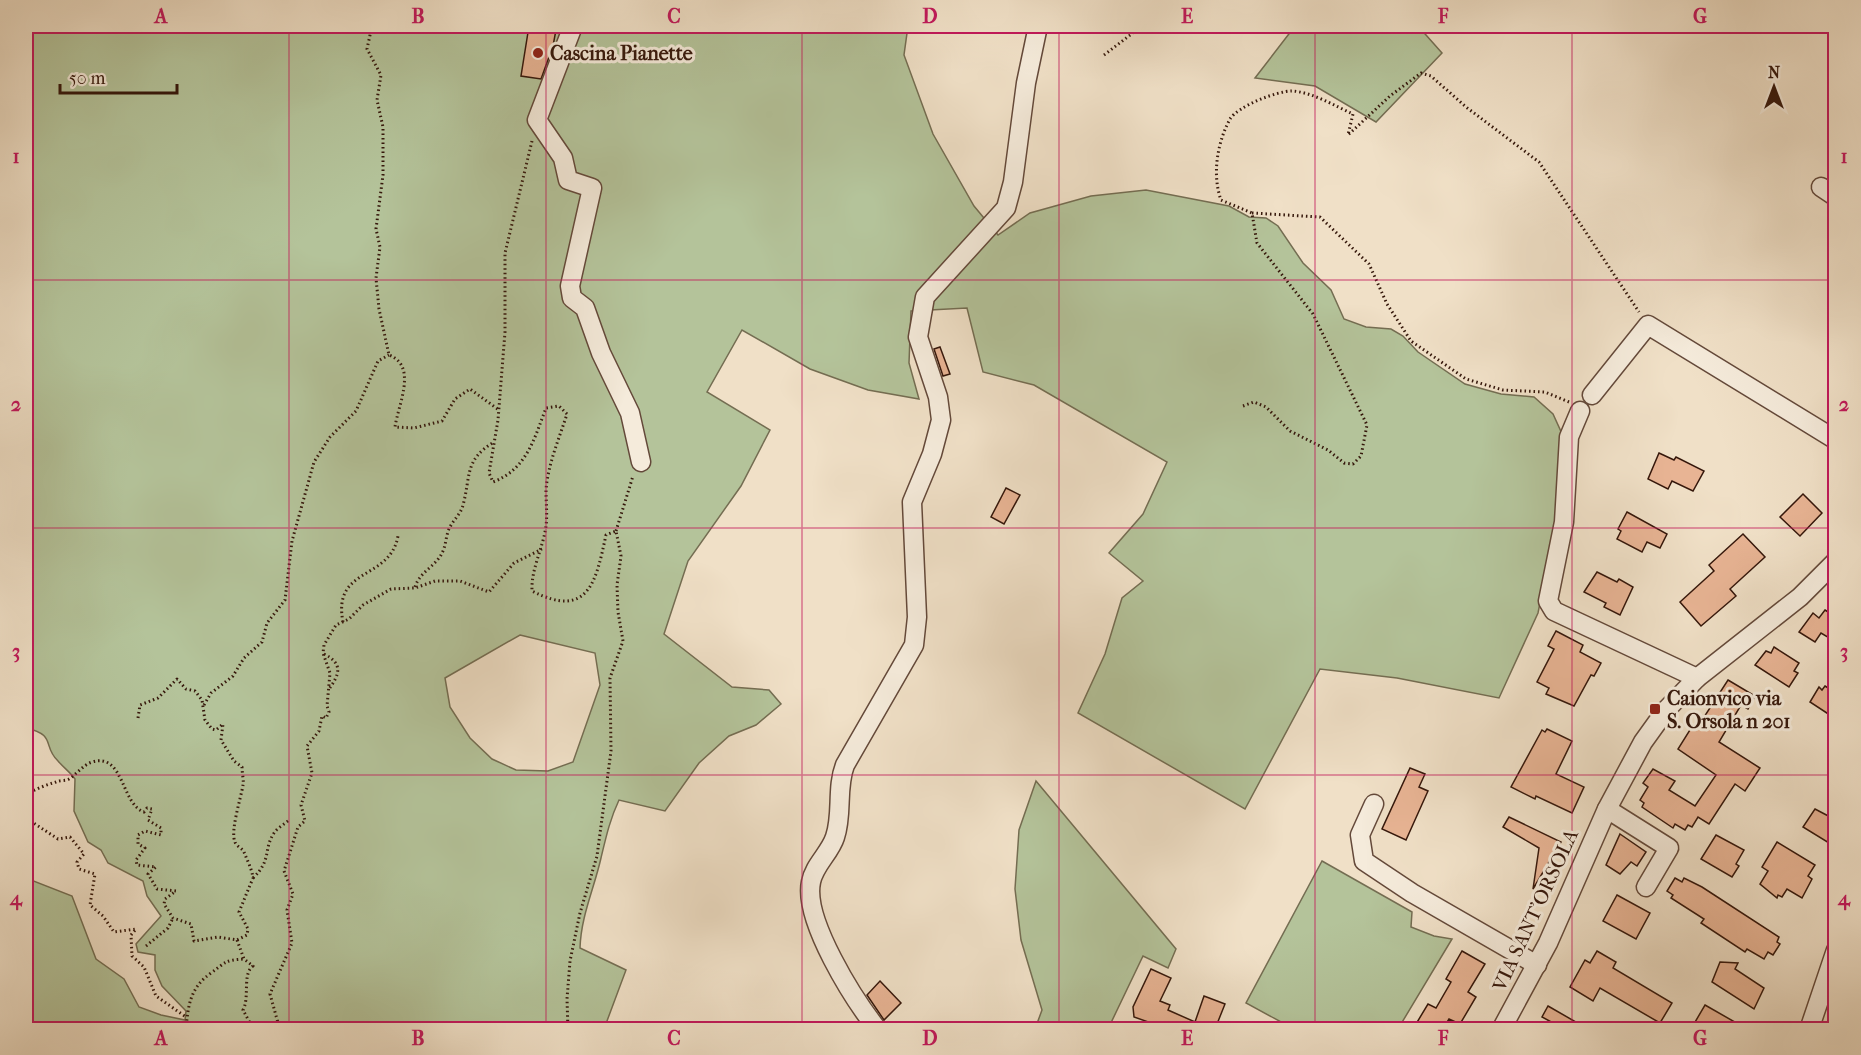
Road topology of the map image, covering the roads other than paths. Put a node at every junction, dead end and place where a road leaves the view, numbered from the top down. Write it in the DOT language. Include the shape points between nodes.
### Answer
graph roads {
  1 [pos="573,26"];
  2 [pos="1038,26"];
  3 [pos="1592,395"];
  4 [pos="1580,411"];
  5 [pos="1836,440"];
  6 [pos="641,462"];
  7 [pos="1836,561"];
  8 [pos="1697,678"];
  9 [pos="1374,804"];
  10 [pos="1607,809"];
  11 [pos="1646,887"];
  12 [pos="1836,950"];
  13 [pos="1537,965"];
  14 [pos="1509,1027"];
  15 [pos="878,1029"];
  16 [pos="1809,1029"];
  1 -- 6 [label="street" via="537,120 563,158 568,180 592,188 570,286 572,298 585,308 601,353 630,413"];
  2 -- 15 [label="street" via="1006,208 926,297 918,337 938,397 941,420 912,502 917,617 914,645 845,765 835,838 811,878 809,892 823,938 853,997"];
  3 -- 5 [label="street" via="1648,325"];
  4 -- 8 [label="street" via="1569,437 1564,522 1548,601 1554,611"];
  7 -- 8 [label="street, VIA SANT'ORSOLA" via="1800,597"];
  8 -- 10 [label="street, VIA SANT'ORSOLA" via="1666,710 1643,742"];
  9 -- 13 [label="street" via="1360,835 1364,861"];
  10 -- 11 [label="street" via="1669,848"];
  10 -- 13 [label="street, VIA SANT'ORSOLA"];
  12 -- 16 [label="street"];
  13 -- 14 [label="street, VIA SANT'ORSOLA"];
}
